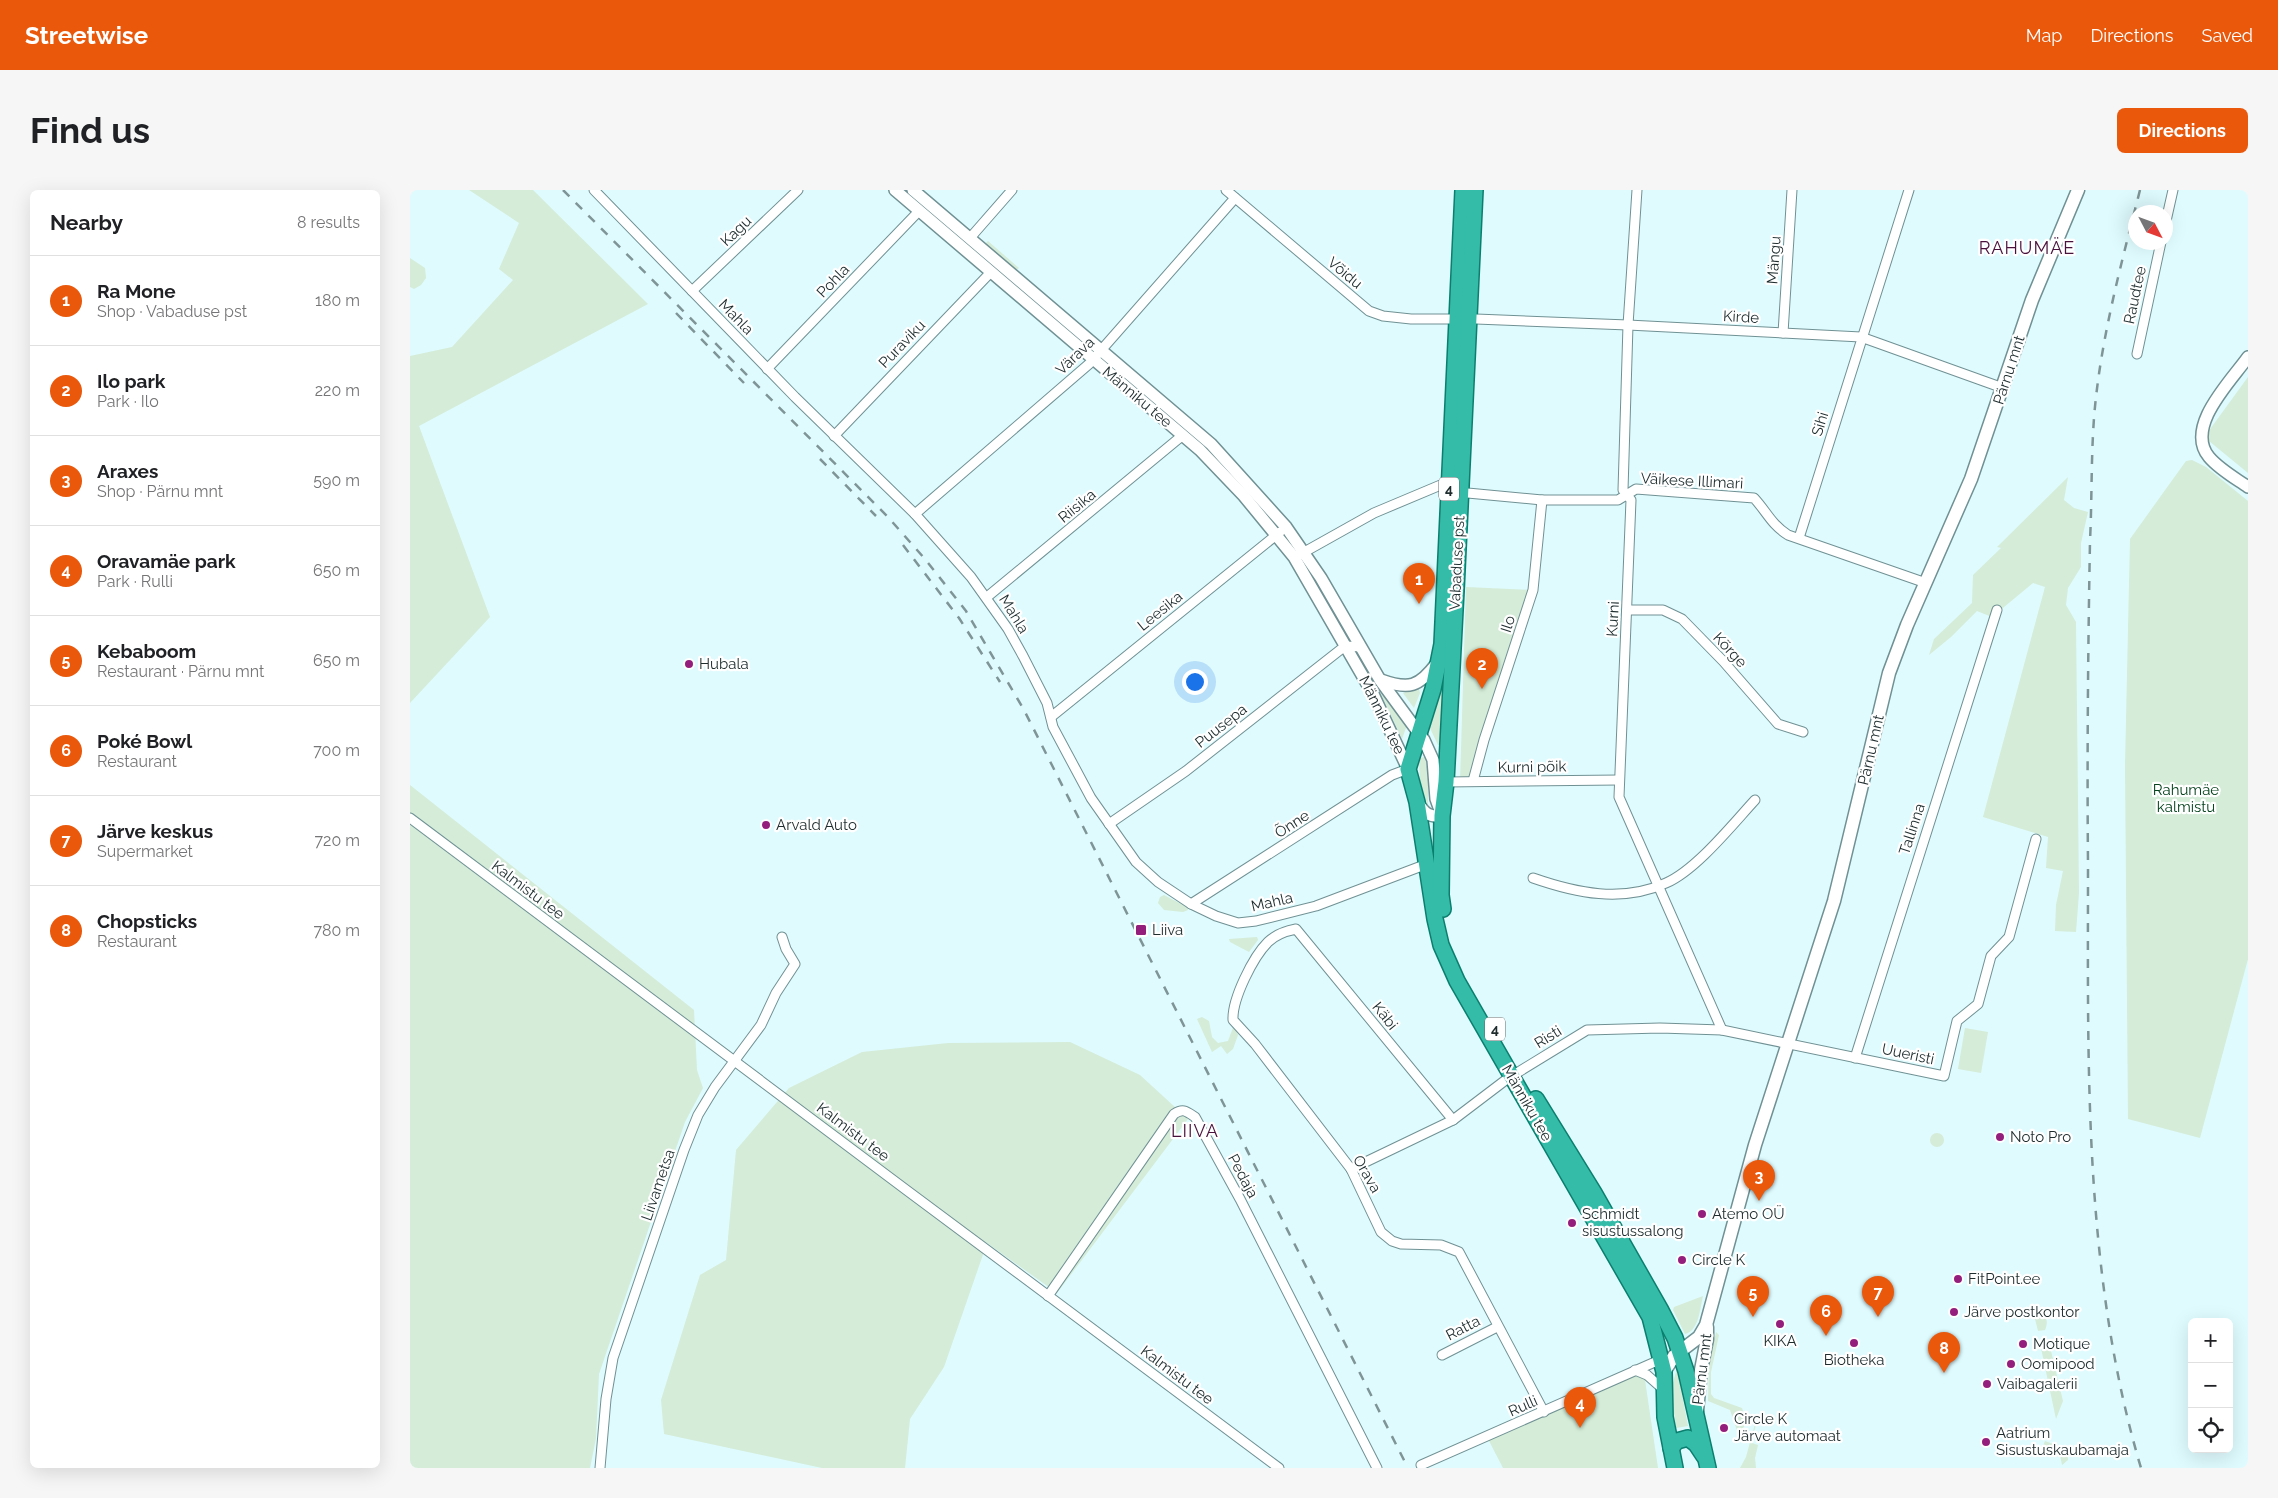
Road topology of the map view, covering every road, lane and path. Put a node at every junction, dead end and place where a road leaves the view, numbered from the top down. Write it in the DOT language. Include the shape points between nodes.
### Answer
graph roads {
  1 [pos="798,190"];
  2 [pos="894,190"];
  3 [pos="914,190"];
  4 [pos="1012,190"];
  5 [pos="1463,190"];
  6 [pos="1475,190"];
  7 [pos="1637,190"];
  8 [pos="1792,190"];
  9 [pos="1909,190"];
  10 [pos="2078,190"];
  11 [pos="2173,190"];
  12 [pos="596,191"];
  13 [pos="1230,192"];
  14 [pos="2170,205"];
  15 [pos="919,211"];
  16 [pos="970,238"];
  17 [pos="2158,250"];
  18 [pos="991,272"];
  19 [pos="692,292"];
  20 [pos="1463,319"];
  21 [pos="1628,325"];
  22 [pos="1783,333"];
  23 [pos="1861,337"];
  24 [pos="1102,351"];
  25 [pos="2137,354"];
  26 [pos="2248,358"];
  27 [pos="1093,360"];
  28 [pos="767,369"];
  29 [pos="2003,388"];
  30 [pos="1183,435"];
  31 [pos="834,436"];
  32 [pos="2248,487"];
  33 [pos="1453,489"];
  34 [pos="1626,495"];
  35 [pos="1542,500"];
  36 [pos="915,514"];
  37 [pos="1286,527"];
  38 [pos="1276,534"];
  39 [pos="1799,538"];
  40 [pos="1299,554"];
  41 [pos="1926,583"];
  42 [pos="987,597"];
  43 [pos="1627,610"];
  44 [pos="1997,610"];
  45 [pos="1346,646"];
  46 [pos="1360,647"];
  47 [pos="1440,660"];
  48 [pos="1380,680"];
  49 [pos="1051,717"];
  50 [pos="1419,731"];
  51 [pos="1803,732"];
  52 [pos="1408,769"];
  53 [pos="1619,780"];
  54 [pos="1473,781"];
  55 [pos="1446,782"];
  56 [pos="1755,800"];
  57 [pos="1417,802"];
  58 [pos="1442,816"];
  59 [pos="410,818"];
  60 [pos="1109,824"];
  61 [pos="2036,839"];
  62 [pos="1427,864"];
  63 [pos="1533,878"];
  64 [pos="1657,886"];
  65 [pos="1191,904"];
  66 [pos="1296,929"];
  67 [pos="782,937"];
  68 [pos="1722,1030"];
  69 [pos="1787,1043"];
  70 [pos="1855,1058"];
  71 [pos="734,1060"];
  72 [pos="1516,1073"];
  73 [pos="1453,1120"];
  74 [pos="1351,1169"];
  75 [pos="1048,1296"];
  76 [pos="1706,1325"];
  77 [pos="1497,1327"];
  78 [pos="1442,1355"];
  79 [pos="1669,1360"];
  80 [pos="1635,1370"];
  81 [pos="1664,1390"];
  82 [pos="1544,1412"];
  83 [pos="1696,1413"];
  84 [pos="1671,1448"];
  85 [pos="1706,1462"];
  86 [pos="1421,1465"];
  87 [pos="600,1468"];
  88 [pos="1279,1468"];
  89 [pos="1377,1468"];
  90 [pos="1675,1468"];
  1 -- 19 [label="street, Kagu"];
  2 -- 15 [label="street, Männiku tee"];
  3 -- 16 [label="street, Männiku tee"];
  4 -- 16 [label="street"];
  5 -- 20 [label="highway, Vabaduse pst / 4"];
  6 -- 20 [label="highway, Vabaduse pst / 4"];
  7 -- 21 [label="street, Kurni"];
  8 -- 22 [label="street, Mängu"];
  9 -- 23 [label="street, Sihi"];
  10 -- 29 [label="main road, Pärnu mnt" via="2032,300"];
  11 -- 14 [label="street"];
  12 -- 19 [label="street, Mahla"];
  13 -- 20 [label="street, Võidu" via="1369,311 1412,319"];
  13 -- 24 [label="street, Värava"];
  15 -- 18 [label="street, Männiku tee"];
  15 -- 28 [label="street, Pohla"];
  16 -- 24 [label="street, Männiku tee"];
  17 -- 25 [label="street, Raudtee"];
  18 -- 27 [label="street, Männiku tee"];
  18 -- 31 [label="street, Puraviku"];
  19 -- 28 [label="street, Mahla"];
  20 -- 21 [label="street, Kirde"];
  20 -- 33 [label="highway, Vabaduse pst / 4"];
  21 -- 22 [label="street, Kirde"];
  21 -- 34 [label="street, Kurni" via="1623,490"];
  22 -- 23 [label="street, Kirde"];
  23 -- 29 [label="street, Kirde"];
  23 -- 39 [label="street, Sihi"];
  24 -- 27 [label="street, Värava"];
  24 -- 37 [label="street, Männiku tee" via="1211,444"];
  26 -- 32 [label="street" via="2212,406 2203,422 2202,438 2209,456"];
  27 -- 30 [label="street, Männiku tee"];
  27 -- 36 [label="street, Värava"];
  28 -- 31 [label="street, Mahla"];
  29 -- 41 [label="main road, Pärnu mnt" via="1971,479"];
  30 -- 38 [label="street, Männiku tee" via="1220,469"];
  30 -- 42 [label="street, Riisika"];
  31 -- 36 [label="street, Mahla"];
  33 -- 35 [label="street, Väikese Illimari"];
  33 -- 40 [label="street" via="1443,484 1374,513"];
  33 -- 47 [label="highway, Vabaduse pst / 4"];
  33 -- 55 [label="highway, Vabaduse pst / 4"];
  34 -- 35 [label="street, Väikese Illimari" via="1618,500"];
  34 -- 39 [label="street, Väikese Illimari" via="1636,489 1754,498 1774,526"];
  34 -- 43 [label="street, Kurni" via="1631,500"];
  35 -- 54 [label="street, Ilo" via="1533,590"];
  36 -- 42 [label="street, Mahla"];
  37 -- 38 [label="street, Leesika"];
  37 -- 40 [label="street, Männiku tee"];
  38 -- 40 [label="street, Männiku tee"];
  38 -- 49 [label="street, Leesika"];
  39 -- 41 [label="street"];
  40 -- 45 [label="street, Männiku tee"];
  40 -- 46 [label="street, Männiku tee"];
  41 -- 69 [label="main road, Pärnu mnt" via="1889,673 1834,901"];
  42 -- 49 [label="street, Mahla" via="1024,656 1048,703"];
  43 -- 51 [label="street, Kõrge" via="1664,610 1682,619 1778,724"];
  43 -- 53 [label="street, Kurni"];
  44 -- 70 [label="street, Tallinna"];
  45 -- 46 [label="street"];
  45 -- 52 [label="street, Männiku tee" via="1388,723"];
  45 -- 60 [label="street, Puusepa" via="1186,771"];
  46 -- 48 [label="street, Männiku tee"];
  47 -- 48 [label="street" via="1425,678 1412,685 1397,686"];
  47 -- 50 [label="highway, Vabaduse pst / 4"];
  48 -- 50 [label="street, Männiku tee"];
  49 -- 60 [label="street, Mahla" via="1086,791"];
  50 -- 52 [label="highway, Vabaduse pst / 4"];
  50 -- 58 [label="street, Männiku tee" via="1433,760 1436,799"];
  52 -- 57 [label="highway, Männiku tee / 4"];
  52 -- 65 [label="street, Õnne" via="1392,775"];
  53 -- 54 [label="street, Kurni põik"];
  53 -- 64 [label="street, Kurni" via="1619,797"];
  54 -- 55 [label="street, Kurni põik"];
  55 -- 58 [label="highway, Vabaduse pst / 4"];
  56 -- 64 [label="street" via="1692,865 1667,883"];
  57 -- 58 [label="street" via="1431,817"];
  57 -- 62 [label="highway, Männiku tee / 4"];
  58 -- 72 [label="highway, Männiku tee / 4" via="1441,895 1450,944"];
  59 -- 71 [label="street, Kalmistu tee"];
  60 -- 65 [label="street, Mahla" via="1136,862 1158,882"];
  61 -- 70 [label="street, Uueristi" via="2009,938 1991,956 1978,1004 1957,1021 1944,1076"];
  62 -- 65 [label="street, Mahla" via="1340,898 1256,921 1238,923"];
  62 -- 72 [label="highway, Männiku tee / 4" via="1441,945 1457,981"];
  63 -- 64 [label="street" via="1562,888 1604,896 1640,892"];
  64 -- 68 [label="street, Kurni"];
  66 -- 73 [label="street, Käbi"];
  66 -- 74 [label="street, Orava" via="1269,941 1260,952 1236,998 1233,1020"];
  67 -- 71 [label="street, Liivametsa" via="795,964 761,1025"];
  68 -- 69 [label="street, Risti"];
  68 -- 72 [label="street, Risti" via="1587,1030"];
  69 -- 70 [label="street, Uueristi"];
  69 -- 76 [label="main road, Pärnu mnt" via="1755,1145"];
  71 -- 75 [label="street, Kalmistu tee"];
  71 -- 87 [label="street, Liivametsa" via="698,1115 687,1142 614,1358 606,1399"];
  72 -- 73 [label="street, Risti"];
  72 -- 79 [label="highway, Männiku tee / 4" via="1646,1308 1657,1342"];
  72 -- 79 [label="highway, Männiku tee / 4" via="1660,1309"];
  73 -- 74 [label="street, Risti"];
  74 -- 77 [label="street, Orava" via="1381,1232 1392,1241 1441,1245 1459,1252"];
  75 -- 88 [label="street, Kalmistu tee"];
  75 -- 89 [label="street, Pedaja" via="1174,1114 1185,1110 1194,1117 1240,1199"];
  76 -- 79 [label="main road, Pärnu mnt" via="1696,1341"];
  76 -- 83 [label="main road, Pärnu mnt" via="1707,1339"];
  77 -- 78 [label="street, Ratta"];
  77 -- 82 [label="street, Orava"];
  79 -- 80 [label="street, Rulli"];
  79 -- 81 [label="highway, 4"];
  79 -- 83 [label="highway, Pärnu mnt / 4"];
  80 -- 81 [label="street" via="1647,1375"];
  80 -- 82 [label="street, Rulli"];
  81 -- 84 [label="highway, 4"];
  82 -- 86 [label="street, Rulli"];
  83 -- 85 [label="highway, Pärnu mnt / 4"];
  84 -- 85 [label="highway" via="1677,1441 1688,1438 1696,1444"];
  84 -- 90 [label="highway, 4"];
}
